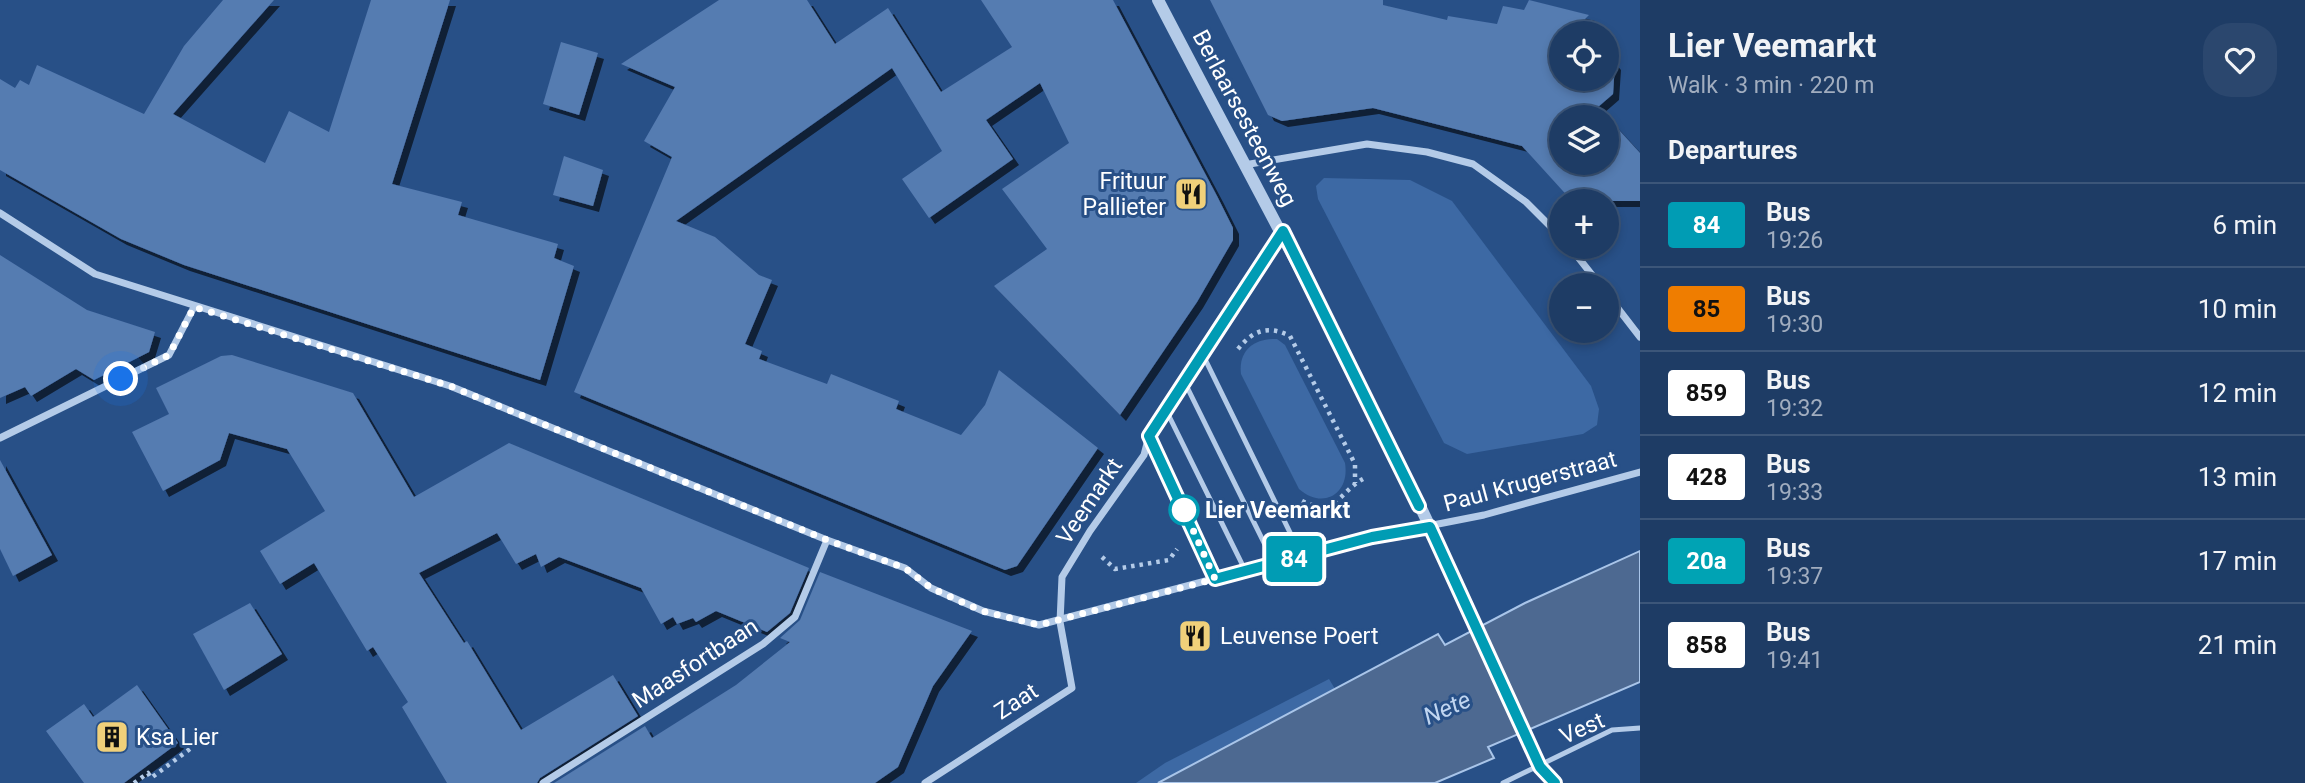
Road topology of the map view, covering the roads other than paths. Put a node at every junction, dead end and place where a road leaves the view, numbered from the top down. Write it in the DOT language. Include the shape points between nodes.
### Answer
graph roads {
  1 [pos="1158,0"];
  2 [pos="1244,165"];
  3 [pos="0,213"];
  4 [pos="1549,225"];
  5 [pos="1283,231"];
  6 [pos="1580,259"];
  7 [pos="1591,273"];
  8 [pos="194,307"];
  9 [pos="1619,310"];
  10 [pos="1640,337"];
  11 [pos="1203,355"];
  12 [pos="1185,383"];
  13 [pos="1166,410"];
  14 [pos="1149,436"];
  15 [pos="0,438"];
  16 [pos="1640,472"];
  17 [pos="1430,527"];
  18 [pos="827,540"];
  19 [pos="1302,557"];
  20 [pos="1274,563"];
  21 [pos="1245,570"];
  22 [pos="1215,579"];
  23 [pos="1060,622"];
  24 [pos="1640,728"];
  25 [pos="1540,767"];
  26 [pos="543,783"];
  27 [pos="925,783"];
  28 [pos="1503,783"];
  29 [pos="1555,783"];
  1 -- 2 [label="street, Berlaarsesteenweg"];
  2 -- 4 [label="street" via="1367,144 1427,152 1473,164 1526,202"];
  2 -- 5 [label="street, Berlaarsesteenweg"];
  3 -- 8 [label="street" via="95,274"];
  5 -- 11 [label="street, Veemarkt"];
  5 -- 17 [label="street, Berlaarsesteenweg"];
  6 -- 7 [label="street"];
  8 -- 15 [label="street" via="169,355"];
  8 -- 18 [label="street" via="450,386"];
  9 -- 10 [label="street"];
  11 -- 12 [label="street, Veemarkt"];
  11 -- 19 [label="lane"];
  12 -- 13 [label="street, Veemarkt"];
  12 -- 20 [label="lane"];
  13 -- 14 [label="street, Veemarkt"];
  13 -- 21 [label="lane"];
  14 -- 22 [label="lane"];
  14 -- 23 [label="street, Veemarkt" via="1144,455 1062,577"];
  16 -- 17 [label="street, Paul Krugerstraat"];
  17 -- 19 [label="street"];
  17 -- 25 [label="street, Berlaarsesteenweg"];
  18 -- 23 [label="street" via="905,568 931,588 982,611 1039,625"];
  18 -- 26 [label="street, Maasfortbaan" via="795,617 763,644"];
  19 -- 20 [label="street"];
  20 -- 21 [label="street"];
  21 -- 22 [label="street"];
  22 -- 23 [label="street"];
  23 -- 27 [label="street, Zaat" via="1072,688"];
  24 -- 25 [label="lane, Vest" via="1612,730"];
  25 -- 28 [label="lane, Vest"];
  25 -- 29 [label="street, Berlaarsesteenweg"];
}
